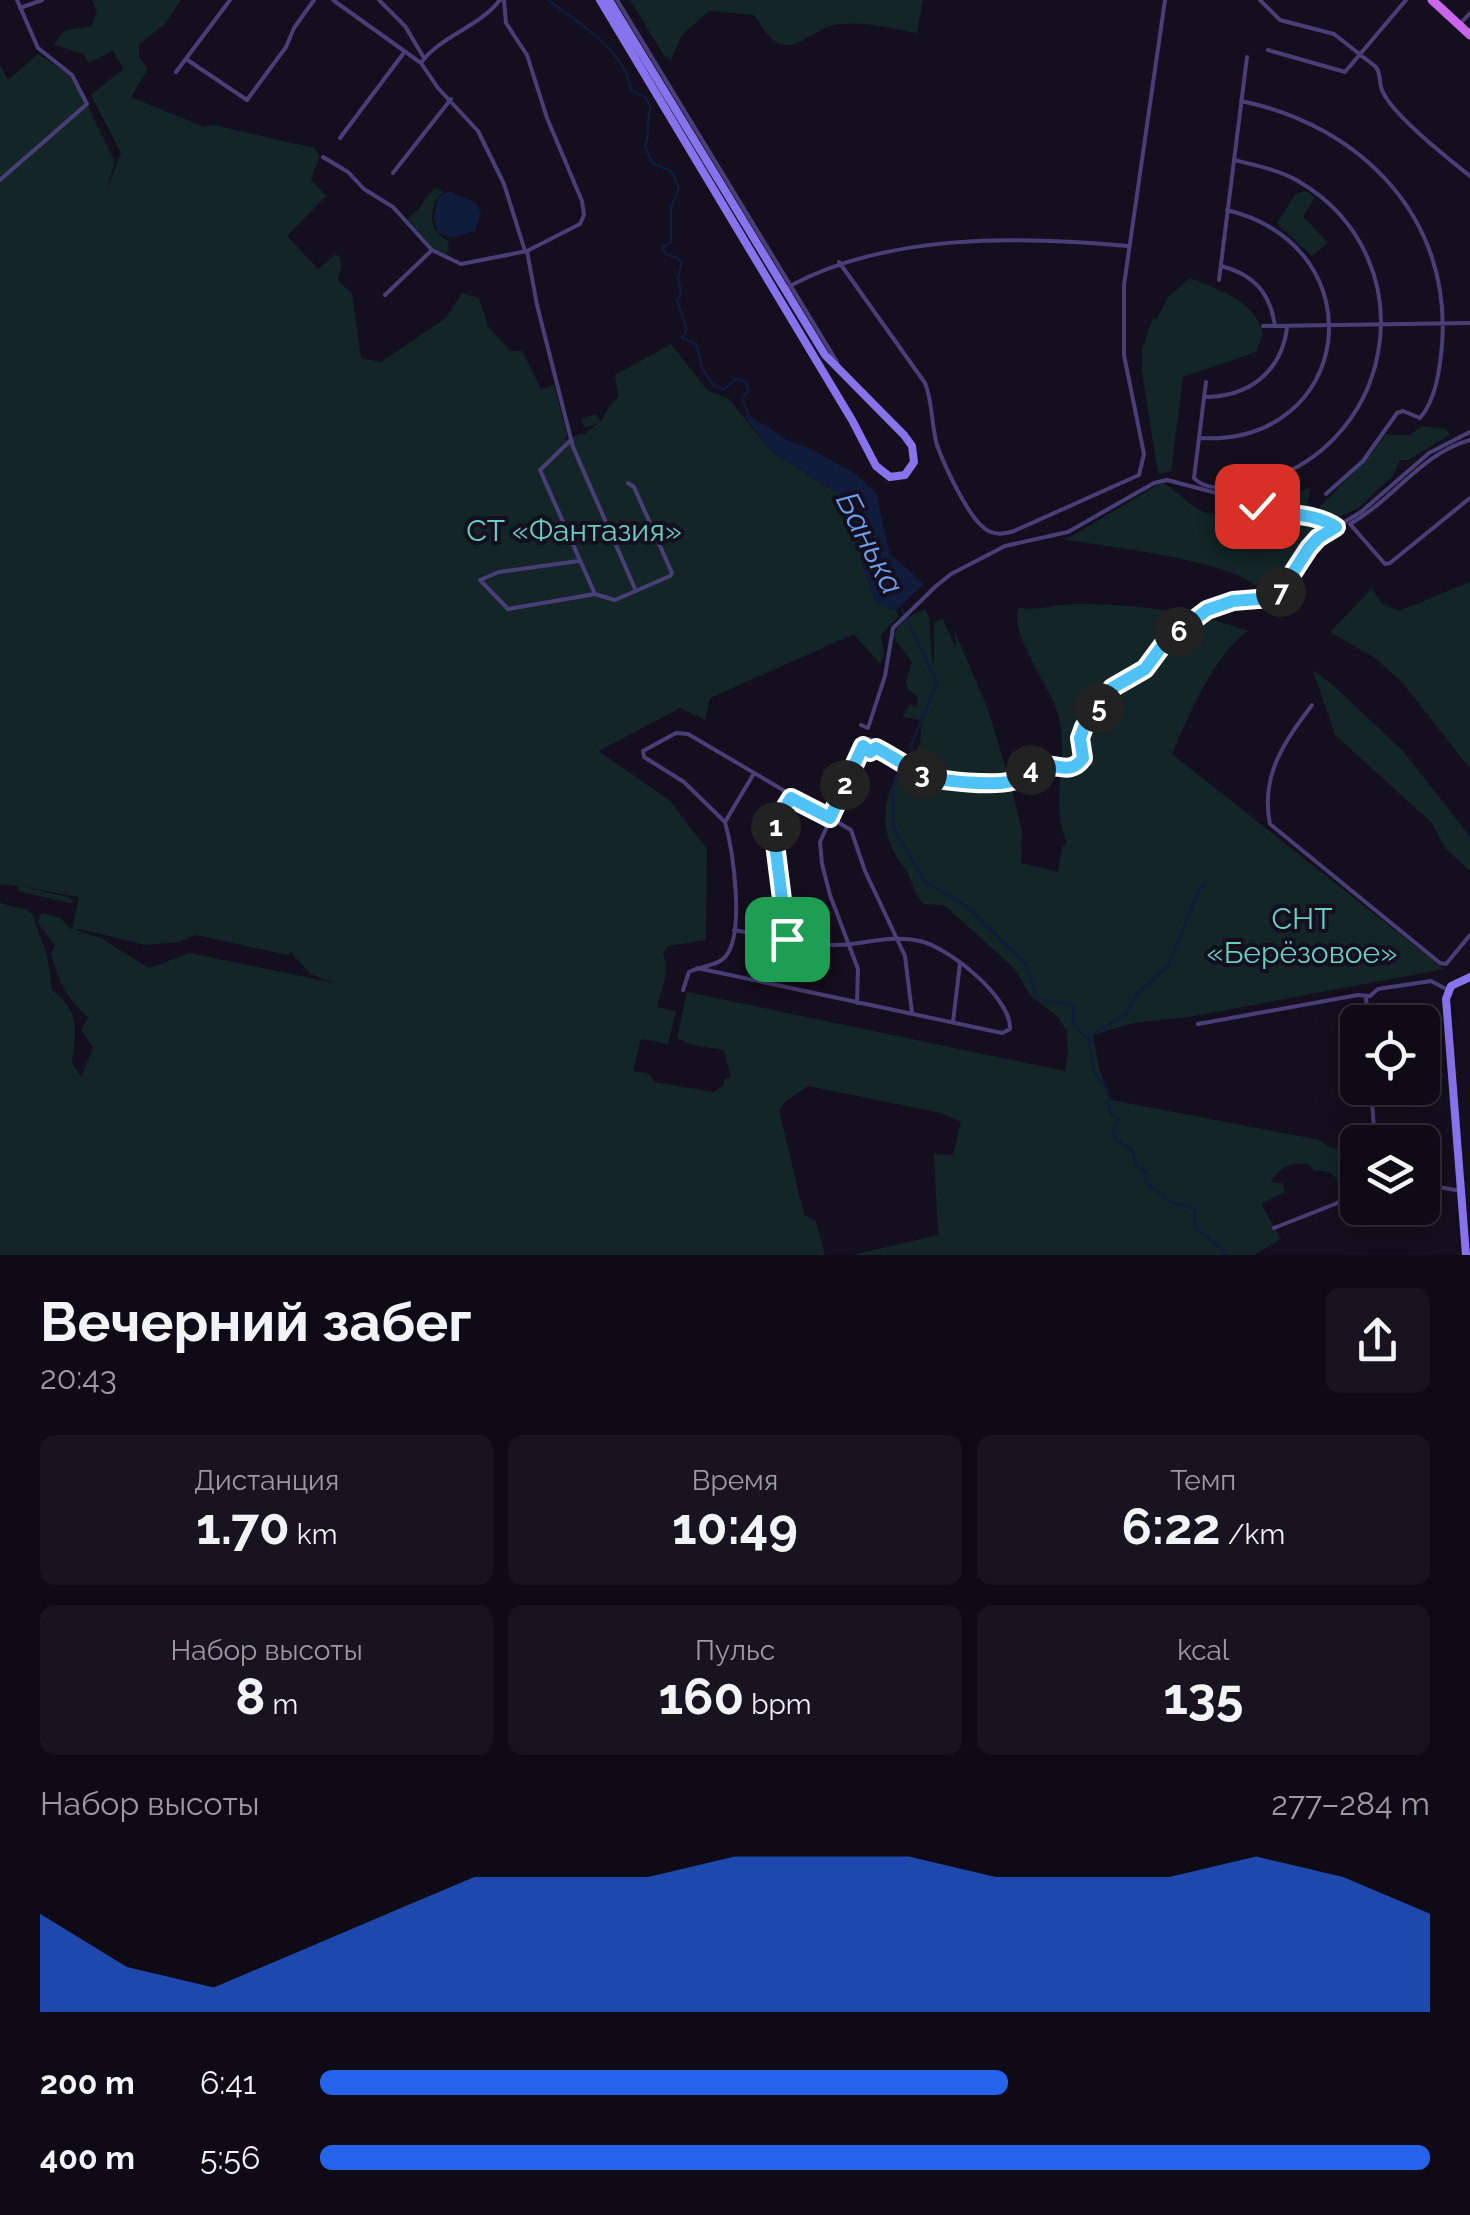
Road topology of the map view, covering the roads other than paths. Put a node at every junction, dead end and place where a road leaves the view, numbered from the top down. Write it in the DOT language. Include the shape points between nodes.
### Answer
graph roads {
  1 [pos="17,0"];
  2 [pos="42,0"];
  3 [pos="230,0"];
  4 [pos="314,0"];
  5 [pos="333,0"];
  6 [pos="379,0"];
  7 [pos="502,0"];
  8 [pos="600,0"];
  9 [pos="609,0"];
  10 [pos="617,0"];
  11 [pos="1165,0"];
  12 [pos="1260,0"];
  13 [pos="1406,0"];
  14 [pos="1432,0"];
  15 [pos="20,8"];
  16 [pos="1470,13"];
  17 [pos="1459,25"];
  18 [pos="1470,35"];
  19 [pos="1268,50"];
  20 [pos="404,53"];
  21 [pos="1360,55"];
  22 [pos="1246,57"];
  23 [pos="186,59"];
  24 [pos="422,60"];
  25 [pos="176,72"];
  26 [pos="451,99"];
  27 [pos="1241,101"];
  28 [pos="340,138"];
  29 [pos="323,156"];
  30 [pos="1234,160"];
  31 [pos="393,172"];
  32 [pos="1470,176"];
  33 [pos="0,180"];
  34 [pos="1228,210"];
  35 [pos="1128,246"];
  36 [pos="432,250"];
  37 [pos="526,251"];
  38 [pos="839,262"];
  39 [pos="1220,266"];
  40 [pos="1219,280"];
  41 [pos="790,286"];
  42 [pos="385,295"];
  43 [pos="1442,323"];
  44 [pos="1470,323"];
  45 [pos="1380,324"];
  46 [pos="1329,325"];
  47 [pos="1263,326"];
  48 [pos="1274,326"];
  49 [pos="1287,326"];
  50 [pos="1206,382"];
  51 [pos="854,386"];
  52 [pos="1204,397"];
  53 [pos="1470,432"];
  54 [pos="1199,438"];
  55 [pos="571,440"];
  56 [pos="1470,440"];
  57 [pos="628,483"];
  58 [pos="1326,494"];
  59 [pos="1470,498"];
  60 [pos="1336,527"];
  61 [pos="580,561"];
  62 [pos="636,591"];
  63 [pos="595,594"];
  64 [pos="1312,704"];
  65 [pos="861,725"];
  66 [pos="863,746"];
  67 [pos="876,748"];
  68 [pos="752,775"];
  69 [pos="791,798"];
  70 [pos="830,818"];
  71 [pos="726,822"];
  72 [pos="734,930"];
  73 [pos="1470,935"];
  74 [pos="895,937"];
  75 [pos="787,939"];
  76 [pos="851,944"];
  77 [pos="960,963"];
  78 [pos="697,968"];
  79 [pos="1470,978"];
  80 [pos="683,990"];
  81 [pos="1448,990"];
  82 [pos="1366,996"];
  83 [pos="857,1003"];
  84 [pos="1367,1005"];
  85 [pos="912,1014"];
  86 [pos="953,1022"];
  87 [pos="1198,1024"];
  88 [pos="1440,1187"];
  89 [pos="1461,1191"];
  90 [pos="1340,1201"];
  91 [pos="1274,1228"];
  92 [pos="1466,1255"];
  1 -- 15 [label="street"];
  2 -- 15 [label="street"];
  3 -- 23 [label="street"];
  4 -- 23 [label="street" via="247,100"];
  5 -- 20 [label="street"];
  6 -- 24 [label="street" via="405,26"];
  7 -- 24 [label="street"];
  7 -- 37 [label="street" via="584,215 580,224"];
  8 -- 51 [label="street" via="876,466 890,478 906,475 914,462 912,446"];
  9 -- 51 [label="street" via="816,343"];
  10 -- 41 [label="street"];
  11 -- 35 [label="street"];
  12 -- 21 [label="street" via="1280,20 1334,34"];
  13 -- 21 [label="street"];
  14 -- 17 [label="main road"];
  15 -- 33 [label="street" via="38,48 72,75 87,104"];
  16 -- 17 [label="street"];
  17 -- 18 [label="main road"];
  19 -- 21 [label="street" via="1343,73"];
  20 -- 24 [label="street"];
  20 -- 28 [label="street"];
  21 -- 32 [label="street" via="1378,70 1382,89 1412,126"];
  22 -- 27 [label="street"];
  23 -- 25 [label="street"];
  24 -- 26 [label="street"];
  26 -- 31 [label="street"];
  26 -- 37 [label="street" via="486,145"];
  27 -- 30 [label="street"];
  27 -- 43 [label="street" via="1318,126 1377,170 1422,237"];
  29 -- 36 [label="street" via="392,206"];
  30 -- 34 [label="street"];
  30 -- 45 [label="street" via="1299,182 1338,215 1370,268"];
  34 -- 39 [label="street"];
  34 -- 46 [label="street" via="1260,219 1302,250 1324,291"];
  35 -- 38 [label="street" via="987,242 904,248"];
  35 -- 38 [label="street" via="1124,355 1144,466 1132,481 1000,534 975,518 938,447 924,383"];
  36 -- 37 [label="street" via="461,264"];
  36 -- 42 [label="street"];
  37 -- 55 [label="street"];
  38 -- 41 [label="street"];
  39 -- 40 [label="street"];
  39 -- 48 [label="street" via="1258,284"];
  41 -- 51 [label="street"];
  43 -- 44 [label="street"];
  43 -- 45 [label="street"];
  43 -- 58 [label="street" via="1438,374 1423,416 1397,413 1364,461"];
  45 -- 46 [label="street"];
  45 -- 54 [label="street" via="1379,362 1357,414 1296,468 1248,486 1202,484 1194,474"];
  46 -- 49 [label="street"];
  46 -- 54 [label="street" via="1322,370 1294,407 1255,431"];
  47 -- 48 [label="street"];
  48 -- 49 [label="street"];
  49 -- 52 [label="street" via="1280,356 1261,380 1235,394"];
  50 -- 52 [label="street"];
  52 -- 54 [label="street"];
  53 -- 60 [label="street" via="1429,452"];
  55 -- 61 [label="street" via="540,470"];
  55 -- 62 [label="street"];
  56 -- 59 [label="street" via="1436,456 1350,524 1390,563"];
  57 -- 62 [label="street" via="672,573"];
  60 -- 65 [label="street" via="1167,480 1154,483 1071,530 1006,546 936,586 892,628 885,676 868,728"];
  60 -- 67 [label="street" via="1309,548 1279,594 1207,610 1165,642 1145,669 1112,688 1084,727 1083,758 1074,767 1043,766 1012,781 950,780 923,774"];
  61 -- 63 [label="street"];
  61 -- 63 [label="street" via="480,580 508,609"];
  62 -- 63 [label="street" via="614,600"];
  64 -- 73 [label="street" via="1275,760 1270,824 1440,963"];
  66 -- 67 [label="street"];
  66 -- 67 [label="street" via="868,739"];
  66 -- 70 [label="street"];
  68 -- 69 [label="street"];
  68 -- 71 [label="street"];
  68 -- 71 [label="street" via="682,732 642,753"];
  69 -- 70 [label="street"];
  69 -- 75 [label="street" via="774,836"];
  70 -- 74 [label="street" via="850,830"];
  70 -- 76 [label="street" via="820,855"];
  71 -- 72 [label="street" via="734,862"];
  72 -- 75 [label="street"];
  72 -- 78 [label="street" via="728,954"];
  74 -- 76 [label="street"];
  74 -- 77 [label="street" via="939,947"];
  74 -- 85 [label="street" via="908,970"];
  75 -- 76 [label="street"];
  76 -- 83 [label="street"];
  77 -- 86 [label="street"];
  77 -- 86 [label="street" via="997,999 1010,1029"];
  78 -- 80 [label="street"];
  78 -- 83 [label="street"];
  79 -- 81 [label="street"];
  81 -- 82 [label="street" via="1431,981"];
  81 -- 89 [label="street"];
  82 -- 84 [label="street"];
  82 -- 87 [label="street"];
  83 -- 85 [label="street"];
  85 -- 86 [label="street"];
  88 -- 89 [label="street"];
  89 -- 92 [label="street"];
  90 -- 91 [label="street"];
}
